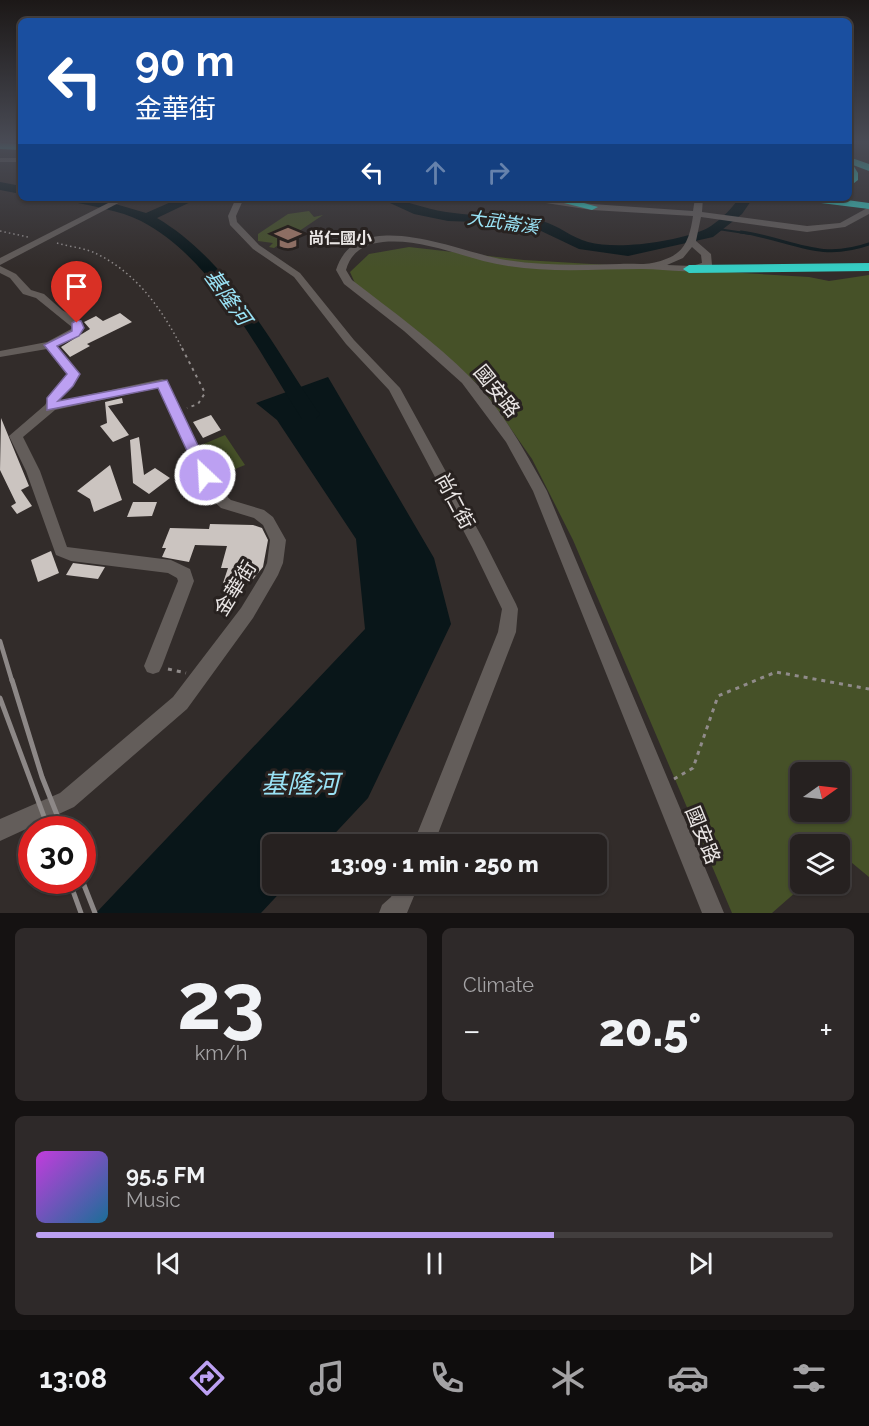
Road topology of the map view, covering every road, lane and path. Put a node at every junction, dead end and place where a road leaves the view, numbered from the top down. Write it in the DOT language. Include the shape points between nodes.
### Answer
graph roads {
  1 [pos="852,198"];
  2 [pos="869,200"];
  3 [pos="118,201"];
  4 [pos="548,201"];
  5 [pos="564,201"];
  6 [pos="599,201"];
  7 [pos="699,201"];
  8 [pos="818,201"];
  9 [pos="237,204"];
  10 [pos="592,207"];
  11 [pos="867,212"];
  12 [pos="697,214"];
  13 [pos="837,226"];
  14 [pos="859,228"];
  15 [pos="0,231"];
  16 [pos="39,240"];
  17 [pos="57,243"];
  18 [pos="690,246"];
  19 [pos="645,266"];
  20 [pos="700,267"];
  21 [pos="869,267"];
  22 [pos="1,269"];
  23 [pos="50,345"];
  24 [pos="0,354"];
  25 [pos="51,407"];
  26 [pos="176,412"];
  27 [pos="153,666"];
  28 [pos="200,676"];
  29 [pos="869,689"];
  30 [pos="662,786"];
  31 [pos="0,830"];
  32 [pos="428,834"];
  33 [pos="404,894"];
  34 [pos="390,913"];
  35 [pos="713,913"];
  1 -- 2 [label="highway"];
  3 -- 16 [label="street"];
  4 -- 10 [label="street"];
  5 -- 10 [label="highway"];
  6 -- 12 [label="street"];
  7 -- 12 [label="street"];
  8 -- 11 [label="highway"];
  9 -- 32 [label="street, 尚仁街" via="233,223 256,247 297,275 350,342 394,388 510,609 507,632"];
  10 -- 12 [label="street"];
  11 -- 13 [label="street"];
  12 -- 13 [label="street" via="807,229"];
  12 -- 18 [label="street"];
  13 -- 14 [label="street"];
  15 -- 16 [label="path"];
  16 -- 22 [label="street"];
  17 -- 26 [label="path" via="97,254 139,284 167,319 205,393 198,404"];
  18 -- 19 [label="street" via="676,259"];
  18 -- 20 [label="street" via="687,257"];
  18 -- 20 [label="street" via="706,254"];
  19 -- 20 [label="street, 國安路"];
  19 -- 30 [label="street, 國安路" via="594,269 521,265 402,239 366,243 351,249 341,270 354,288 466,380 511,439 540,491"];
  20 -- 21 [label="highway"];
  22 -- 23 [label="street" via="27,292 40,296 77,323 75,333"];
  23 -- 24 [label="street"];
  23 -- 25 [label="street, 金華街" via="74,374 53,398"];
  25 -- 26 [label="street, 金華街" via="162,383"];
  25 -- 27 [label="street, 金華街" via="16,436 33,471 61,551 171,567 184,574 186,581"];
  26 -- 28 [label="street, 金華街" via="218,499 259,514 268,521 278,540 270,575"];
  27 -- 28 [label="path"];
  28 -- 31 [label="street, 金華街" via="180,704 67,800"];
  29 -- 30 [label="path" via="776,672 718,696 693,768"];
  30 -- 35 [label="street, 國安路"];
  33 -- 34 [label="street"];
}
